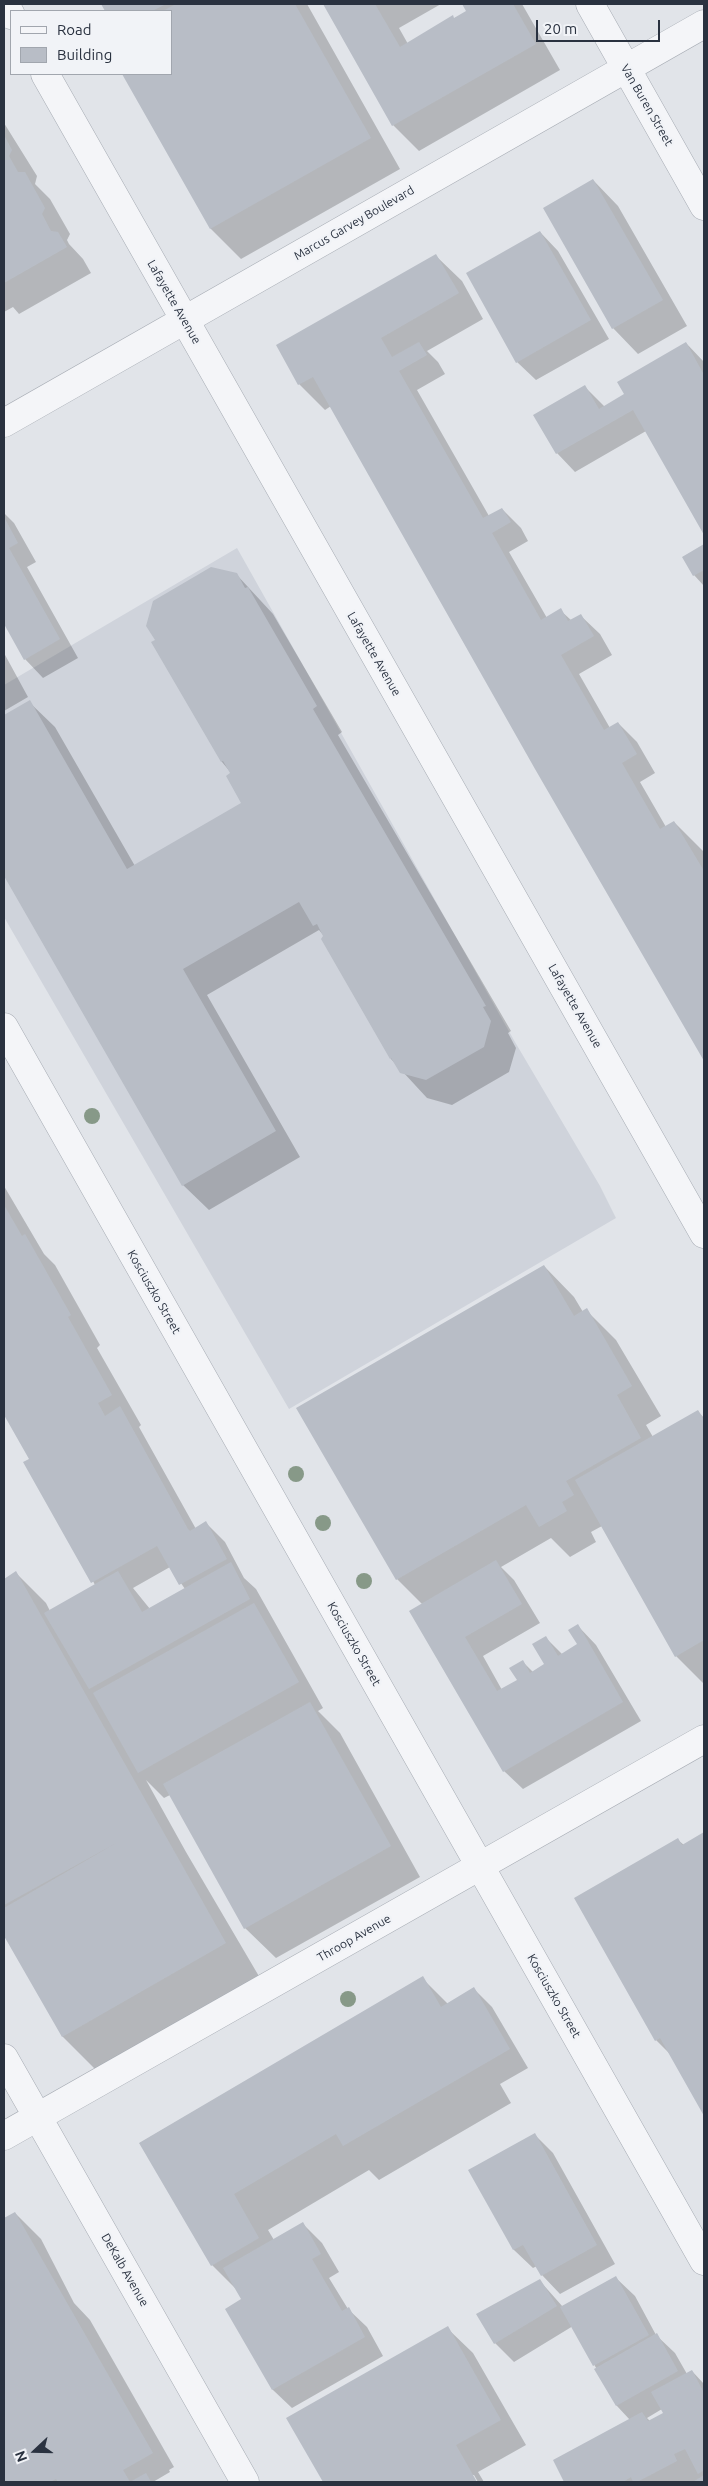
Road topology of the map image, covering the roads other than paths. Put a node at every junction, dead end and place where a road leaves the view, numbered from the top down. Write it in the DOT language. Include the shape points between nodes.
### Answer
graph roads {
  1 [pos="590,4"];
  2 [pos="704,24"];
  3 [pos="626,68"];
  4 [pos="46,75"];
  5 [pos="704,206"];
  6 [pos="184,320"];
  7 [pos="4,423"];
  8 [pos="4,1027"];
  9 [pos="704,1234"];
  10 [pos="704,1739"];
  11 [pos="480,1866"];
  12 [pos="4,2058"];
  13 [pos="38,2117"];
  14 [pos="4,2136"];
  15 [pos="704,2261"];
  16 [pos="245,2482"];
  1 -- 3 [label="street, Van Buren Street"];
  2 -- 3 [label="street, Marcus Garvey Boulevard"];
  3 -- 5 [label="street, Van Buren Street"];
  3 -- 6 [label="street, Marcus Garvey Boulevard"];
  4 -- 6 [label="street, Lafayette Avenue"];
  6 -- 7 [label="street, Marcus Garvey Boulevard"];
  6 -- 9 [label="street, Lafayette Avenue"];
  8 -- 11 [label="street, Kosciuszko Street"];
  10 -- 11 [label="street, Throop Avenue"];
  11 -- 13 [label="street, Throop Avenue"];
  11 -- 15 [label="street, Kosciuszko Street"];
  12 -- 13 [label="street, DeKalb Avenue"];
  13 -- 14 [label="street, Throop Avenue"];
  13 -- 16 [label="street, DeKalb Avenue"];
}
